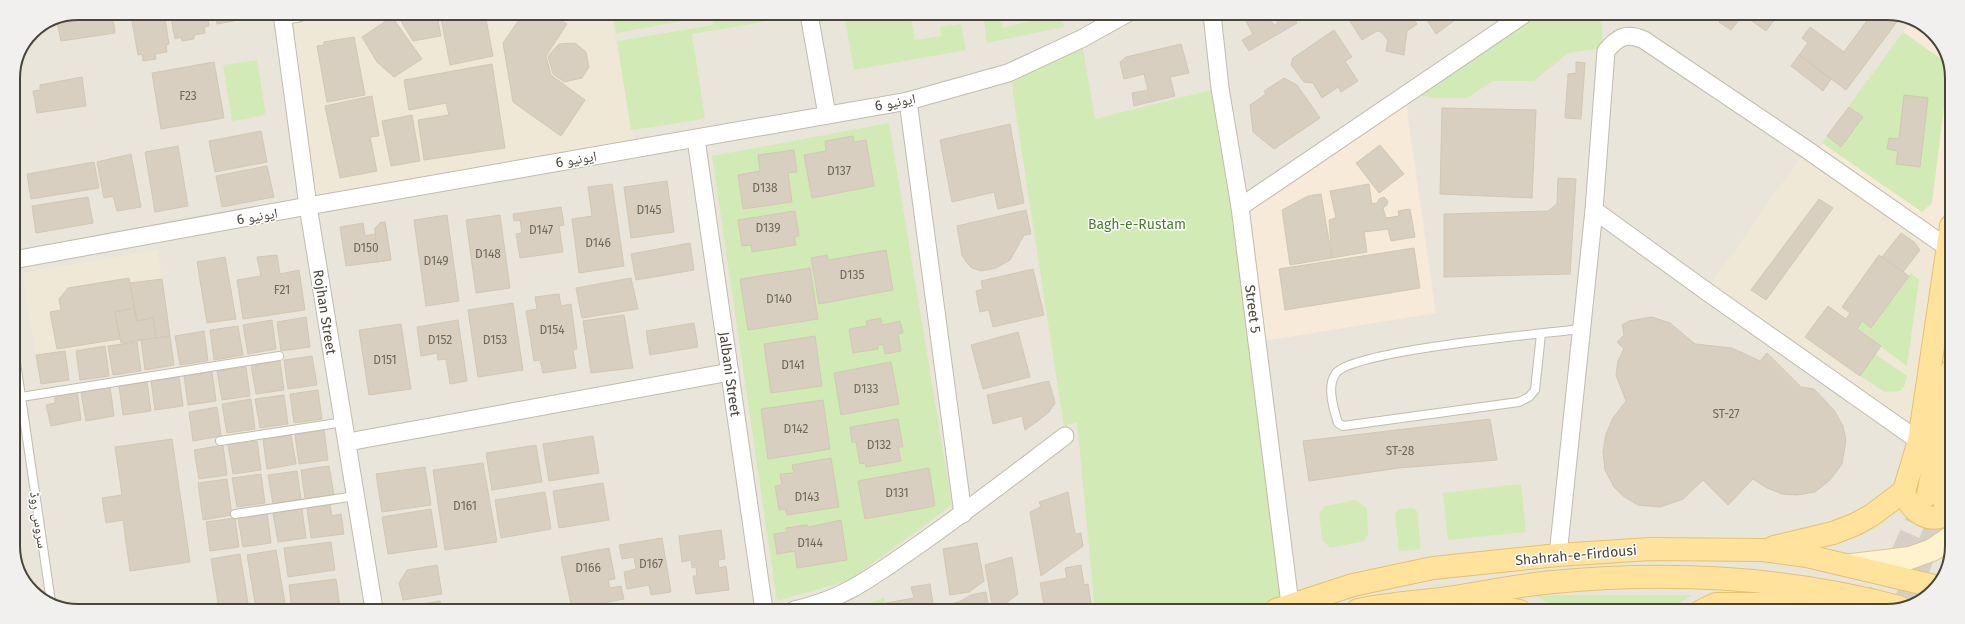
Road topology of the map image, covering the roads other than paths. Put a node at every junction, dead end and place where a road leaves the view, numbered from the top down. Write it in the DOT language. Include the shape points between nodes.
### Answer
graph roads {
  1 [pos="289,20"];
  2 [pos="810,20"];
  3 [pos="1115,20"];
  4 [pos="1213,20"];
  5 [pos="1517,20"];
  6 [pos="908,101"];
  7 [pos="827,115"];
  8 [pos="696,139"];
  9 [pos="308,206"];
  10 [pos="1240,207"];
  11 [pos="1594,210"];
  12 [pos="1945,246"];
  13 [pos="20,259"];
  14 [pos="1945,268"];
  15 [pos="1580,329"];
  16 [pos="1541,334"];
  17 [pos="279,356"];
  18 [pos="730,372"];
  19 [pos="20,390"];
  20 [pos="21,397"];
  21 [pos="344,422"];
  22 [pos="1065,436"];
  23 [pos="220,441"];
  24 [pos="1919,441"];
  25 [pos="348,442"];
  26 [pos="1945,444"];
  27 [pos="1904,491"];
  28 [pos="1945,492"];
  29 [pos="356,496"];
  30 [pos="1941,503"];
  31 [pos="235,514"];
  32 [pos="963,514"];
  33 [pos="1945,541"];
  34 [pos="1763,550"];
  35 [pos="1558,555"];
  36 [pos="1844,565"];
  37 [pos="1930,585"];
  38 [pos="50,596"];
  39 [pos="1448,598"];
  40 [pos="1872,600"];
  41 [pos="373,604"];
  42 [pos="763,604"];
  43 [pos="819,604"];
  44 [pos="1283,604"];
  45 [pos="1293,604"];
  46 [pos="1403,604"];
  47 [pos="1484,604"];
  48 [pos="1716,604"];
  49 [pos="1778,604"];
  50 [pos="1856,604"];
  51 [pos="1887,604"];
  1 -- 9 [label="street, Rojhan Street"];
  2 -- 7 [label="street"];
  3 -- 6 [label="street, ایونیو 6" via="1008,74"];
  4 -- 10 [label="street, Street 5" via="1220,88"];
  5 -- 10 [label="street"];
  6 -- 7 [label="street, ایونیو 6"];
  6 -- 32 [label="street"];
  7 -- 8 [label="street, ایونیو 6"];
  8 -- 9 [label="street, ایونیو 6"];
  8 -- 18 [label="street, Jalbani Street"];
  9 -- 13 [label="street, ایونیو 6"];
  9 -- 21 [label="street, Rojhan Street"];
  10 -- 44 [label="street, Street 5"];
  11 -- 12 [label="street" via="1606,51 1616,40 1634,36 1644,40 1800,144"];
  11 -- 15 [label="street"];
  11 -- 24 [label="street"];
  14 -- 24 [label="main road"];
  15 -- 16 [label="lane"];
  15 -- 35 [label="street"];
  16 -- 16 [label="lane" via="1394,353 1343,368 1336,373 1332,381 1331,394 1338,423 1343,426 1519,402 1535,390"];
  17 -- 20 [label="lane"];
  18 -- 25 [label="street"];
  18 -- 42 [label="street, Jalbani Street"];
  19 -- 20 [label="lane, سروس روڈ"];
  20 -- 38 [label="lane, سروس روڈ"];
  21 -- 23 [label="lane"];
  21 -- 25 [label="street, Rojhan Street"];
  22 -- 32 [label="street"];
  24 -- 27 [label="main road"];
  25 -- 29 [label="street, Rojhan Street"];
  26 -- 30 [label="main road"];
  27 -- 30 [label="main road" via="1906,500 1915,512 1921,514 1938,518"];
  27 -- 34 [label="main road" via="1856,524"];
  28 -- 30 [label="main road"];
  29 -- 31 [label="lane"];
  29 -- 41 [label="street, Rojhan Street"];
  32 -- 43 [label="street" via="853,590"];
  33 -- 36 [label="street" via="1932,550 1910,558"];
  34 -- 35 [label="main road, Shahrah-e-Firdousi" via="1650,549"];
  34 -- 36 [label="main road, Shahrah-e-Firdousi" via="1807,556"];
  35 -- 45 [label="main road, Shahrah-e-Firdousi" via="1433,568 1353,585"];
  36 -- 37 [label="main road, Shahrah-e-Firdousi"];
  39 -- 40 [label="main road, Shahrah-e-Firdousi" via="1553,582 1626,578 1709,578 1780,583"];
  39 -- 46 [label="main road, Shahrah-e-Firdousi"];
  39 -- 47 [label="main road"];
  40 -- 50 [label="main road"];
  40 -- 51 [label="main road, Shahrah-e-Firdousi"];
  48 -- 49 [label="main road"];
}
